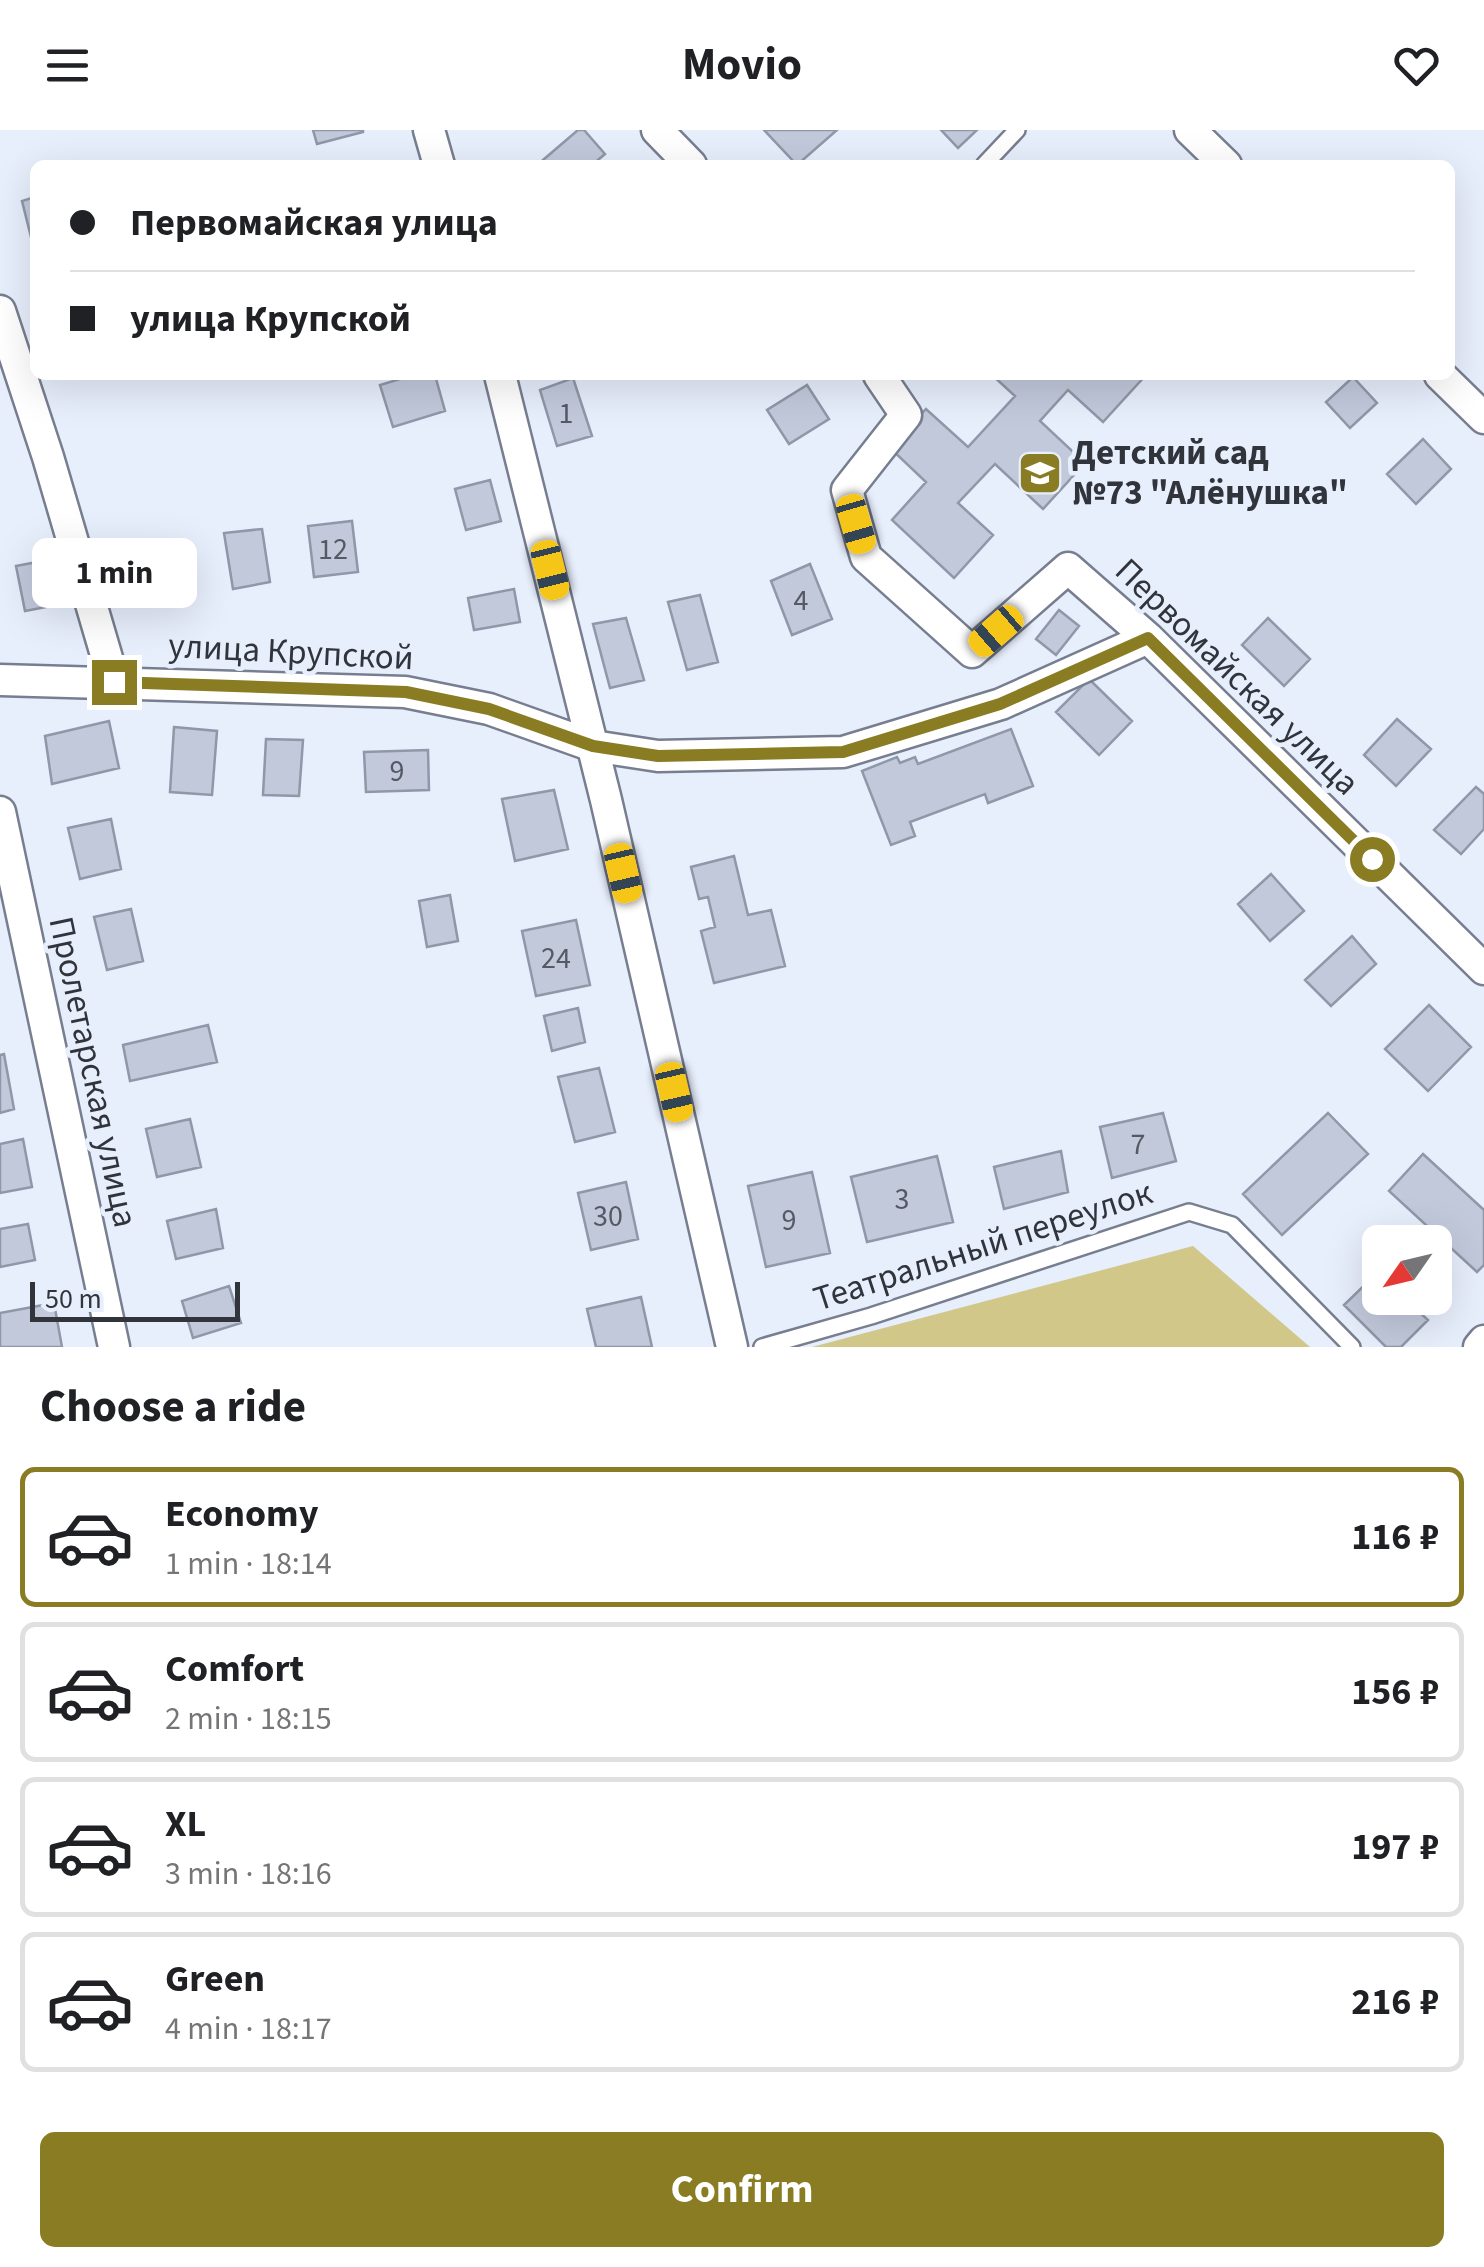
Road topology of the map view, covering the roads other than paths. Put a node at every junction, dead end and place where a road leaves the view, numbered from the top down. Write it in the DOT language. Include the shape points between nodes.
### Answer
graph roads {
  1 [pos="429,130"];
  2 [pos="657,130"];
  3 [pos="1018,130"];
  4 [pos="1190,130"];
  5 [pos="438,160"];
  6 [pos="685,160"];
  7 [pos="989,160"];
  8 [pos="1221,160"];
  9 [pos="0,311"];
  10 [pos="501,380"];
  11 [pos="882,380"];
  12 [pos="1445,380"];
  13 [pos="1484,418"];
  14 [pos="1148,638"];
  15 [pos="0,680"];
  16 [pos="114,682"];
  17 [pos="593,746"];
  18 [pos="0,812"];
  19 [pos="1484,969"];
  20 [pos="1484,1342"];
  21 [pos="114,1347"];
  22 [pos="732,1347"];
  23 [pos="762,1347"];
  24 [pos="1352,1347"];
  25 [pos="1478,1347"];
  1 -- 5 [label="street"];
  2 -- 6 [label="street"];
  3 -- 7 [label="lane"];
  4 -- 8 [label="street"];
  9 -- 16 [label="street"];
  10 -- 17 [label="street"];
  11 -- 14 [label="street, Первомайская улица" via="906,415 847,490 866,557 972,652 1068,568"];
  12 -- 13 [label="street"];
  14 -- 17 [label="street, улица Крупской" via="1000,704 843,752 658,756"];
  14 -- 19 [label="street, Первомайская улица"];
  15 -- 16 [label="street, улица Крупской"];
  16 -- 17 [label="street, улица Крупской" via="406,692 489,709"];
  17 -- 22 [label="street"];
  18 -- 21 [label="street, Пролетарская улица"];
  20 -- 25 [label="street"];
  23 -- 24 [label="lane, Театральный переулок" via="1189,1212 1232,1225"];
}
